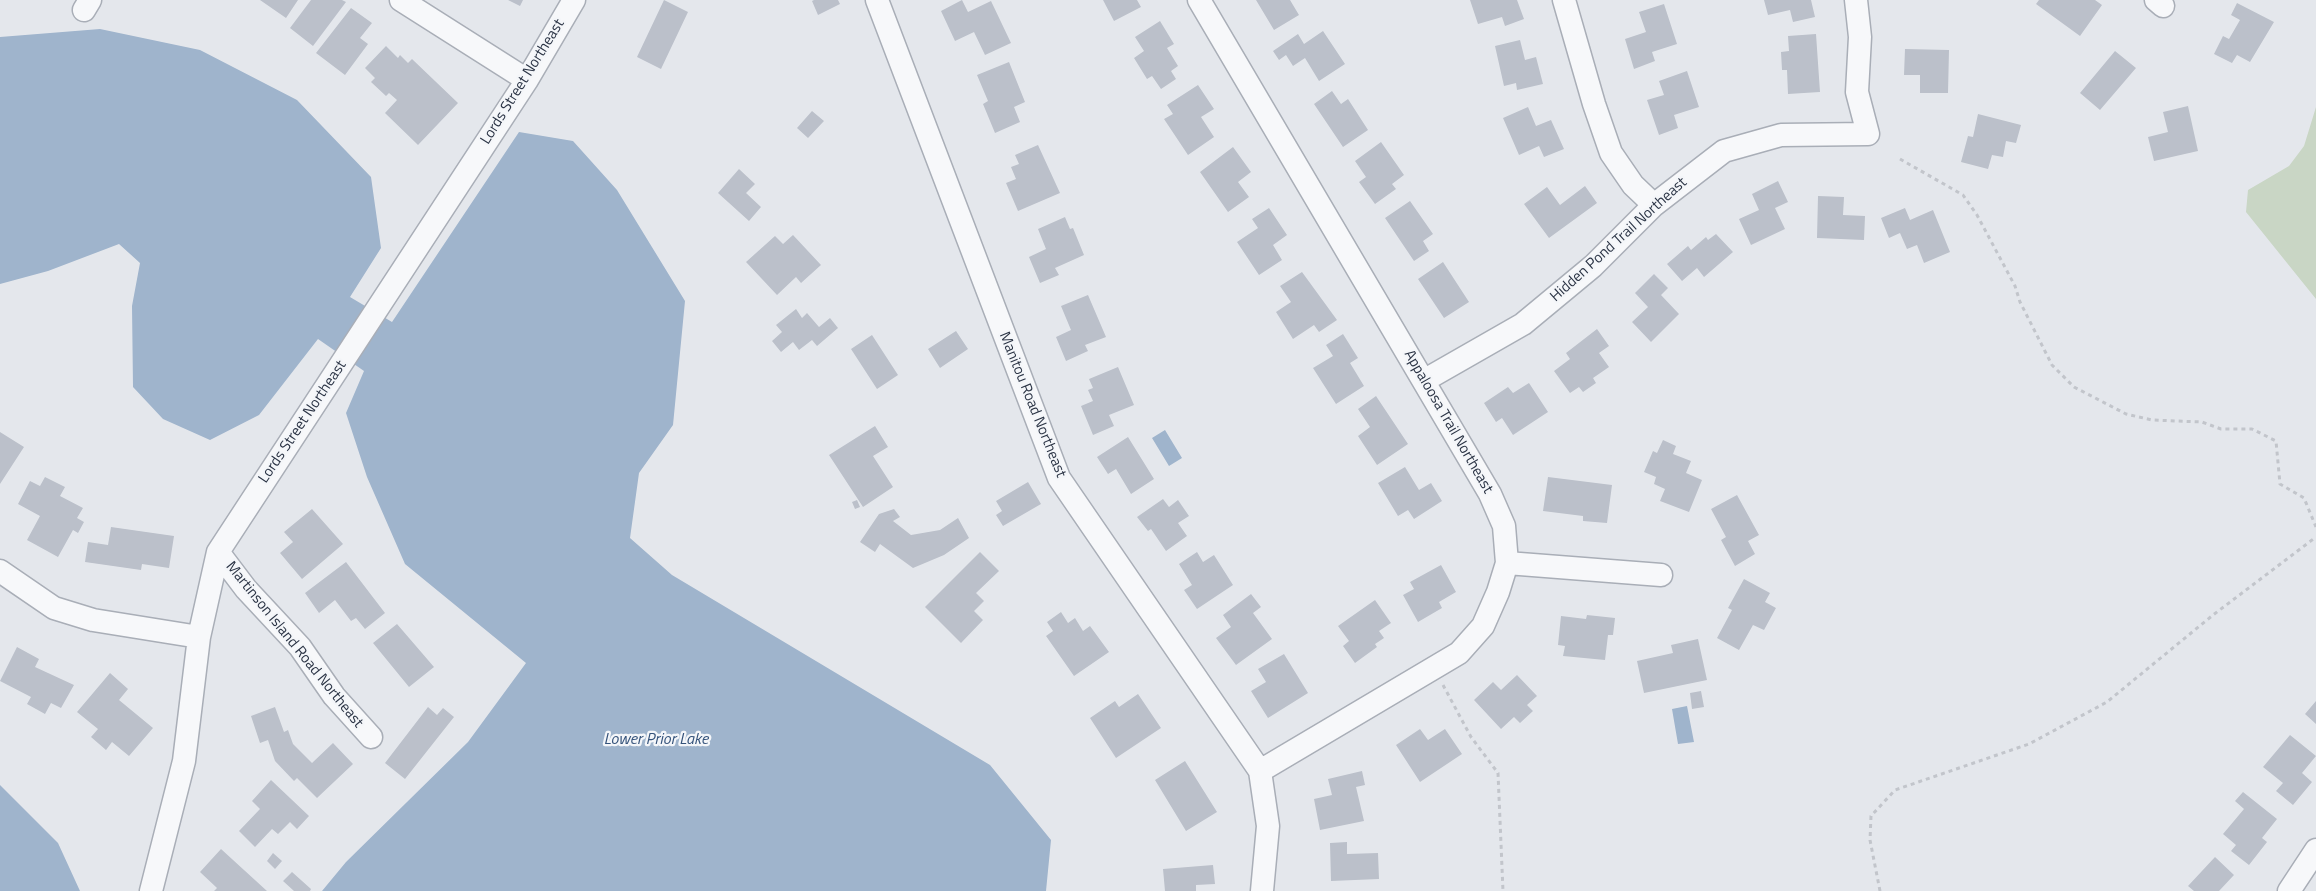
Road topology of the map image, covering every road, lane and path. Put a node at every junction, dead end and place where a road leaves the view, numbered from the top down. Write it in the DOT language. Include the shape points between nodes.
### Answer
graph roads {
  1 [pos="401,0"];
  2 [pos="574,0"];
  3 [pos="877,0"];
  4 [pos="1199,0"];
  5 [pos="1564,0"];
  6 [pos="1856,0"];
  7 [pos="527,80"];
  8 [pos="1900,159"];
  9 [pos="1654,205"];
  10 [pos="1425,380"];
  11 [pos="2316,527"];
  12 [pos="2316,537"];
  13 [pos="218,552"];
  14 [pos="1507,563"];
  15 [pos="0,571"];
  16 [pos="1661,575"];
  17 [pos="199,637"];
  18 [pos="1434,670"];
  19 [pos="370,737"];
  20 [pos="1260,771"];
  21 [pos="2316,850"];
  22 [pos="151,891"];
  23 [pos="1262,891"];
  24 [pos="1503,891"];
  25 [pos="1880,891"];
  26 [pos="2289,891"];
  1 -- 7 [label="street"];
  2 -- 7 [label="street, Lords Street Northeast"];
  3 -- 20 [label="street, Manitou Road Northeast" via="1059,478"];
  4 -- 10 [label="street, Appaloosa Trail Northeast"];
  5 -- 9 [label="street" via="1594,104 1612,153 1633,185"];
  6 -- 9 [label="street, Hidden Pond Trail Northeast" via="1860,37 1857,92 1868,134 1781,135 1724,151"];
  7 -- 13 [label="street, Lords Street Northeast"];
  8 -- 11 [label="path" via="1963,195 2011,278 2052,365 2074,387 2126,414 2152,420 2202,422 2221,429 2252,429 2276,441 2280,484 2304,498"];
  9 -- 10 [label="street, Hidden Pond Trail Northeast" via="1592,266 1524,324"];
  10 -- 14 [label="street, Appaloosa Trail Northeast" via="1490,494 1504,526"];
  12 -- 25 [label="path" via="2213,615 2107,702 2029,744 1895,790 1871,816 1870,840"];
  13 -- 17 [label="street, Lords Street Northeast"];
  13 -- 19 [label="street, Martinson Island Road Northeast" via="246,589 300,647 334,696"];
  14 -- 16 [label="street"];
  14 -- 18 [label="street, Appaloosa Trail Northeast" via="1483,626 1459,654"];
  15 -- 17 [label="street" via="54,608 93,620"];
  17 -- 22 [label="street, Lords Street Northeast" via="184,762"];
  18 -- 20 [label="street, Appaloosa Trail Northeast"];
  18 -- 24 [label="path" via="1471,738 1498,773"];
  20 -- 23 [label="street, Manitou Road Northeast" via="1268,826"];
  21 -- 26 [label="street"];
}
